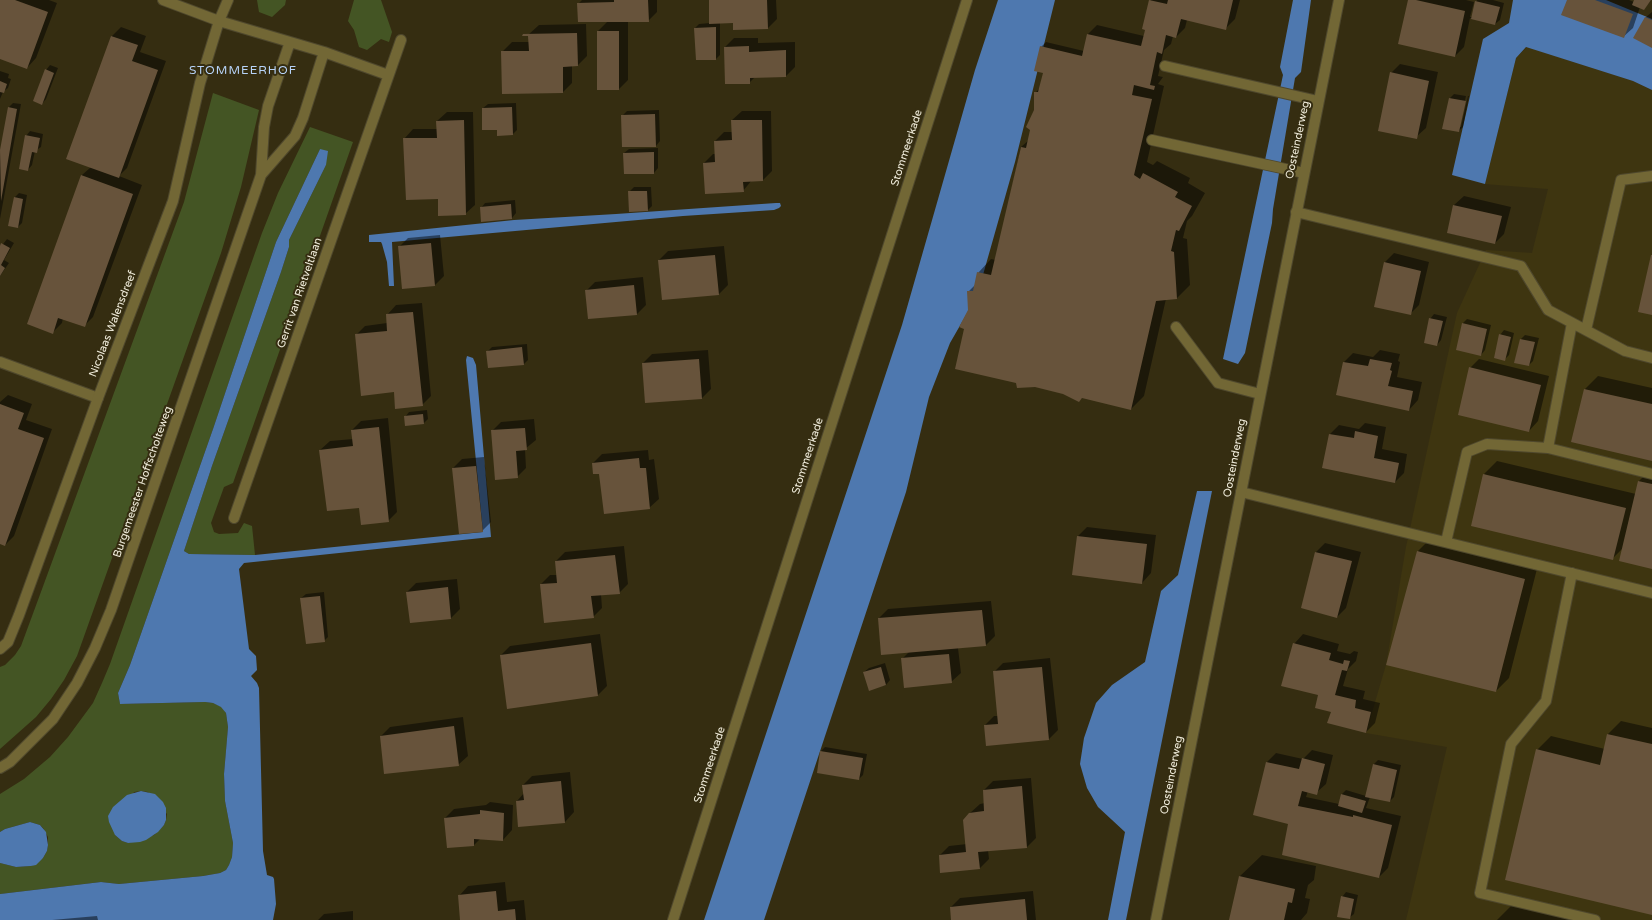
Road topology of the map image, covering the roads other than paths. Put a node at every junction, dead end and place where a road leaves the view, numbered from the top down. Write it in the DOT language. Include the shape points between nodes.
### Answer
graph roads {
  1 [pos="163,0"];
  2 [pos="228,0"];
  3 [pos="967,0"];
  4 [pos="1339,0"];
  5 [pos="219,21"];
  6 [pos="401,40"];
  7 [pos="290,42"];
  8 [pos="324,52"];
  9 [pos="1165,66"];
  10 [pos="388,75"];
  11 [pos="1318,101"];
  12 [pos="1152,140"];
  13 [pos="1304,173"];
  14 [pos="262,175"];
  15 [pos="1652,176"];
  16 [pos="1296,212"];
  17 [pos="1572,323"];
  18 [pos="1176,327"];
  19 [pos="1586,330"];
  20 [pos="1652,358"];
  21 [pos="0,362"];
  22 [pos="1260,394"];
  23 [pos="98,398"];
  24 [pos="1548,448"];
  25 [pos="1652,474"];
  26 [pos="1240,492"];
  27 [pos="234,518"];
  28 [pos="1446,542"];
  29 [pos="1572,573"];
  30 [pos="1652,593"];
  31 [pos="0,648"];
  32 [pos="0,768"];
  33 [pos="673,920"];
  34 [pos="1156,920"];
  35 [pos="1595,920"];
  1 -- 5 [label="street"];
  2 -- 5 [label="street, Nicolaas Walensdreef"];
  3 -- 33 [label="street, Stommeerkade"];
  4 -- 11 [label="street, Oosteinderweg"];
  5 -- 7 [label="street"];
  5 -- 23 [label="street, Nicolaas Walensdreef" via="200,83 173,201"];
  6 -- 10 [label="street, Gerrit van Rietveltlaan"];
  7 -- 8 [label="street"];
  7 -- 14 [label="street, Burgemeester Hoffscholteweg" via="268,106 264,127"];
  8 -- 10 [label="street"];
  8 -- 14 [label="street, Burgemeester Hoffscholteweg" via="295,136"];
  9 -- 11 [label="street"];
  10 -- 27 [label="street, Gerrit van Rietveltlaan"];
  11 -- 13 [label="street, Oosteinderweg"];
  12 -- 13 [label="street"];
  13 -- 16 [label="street, Oosteinderweg"];
  14 -- 32 [label="street, Burgemeester Hoffscholteweg" via="111,610 95,648 77,684 53,719 10,762"];
  15 -- 19 [label="street" via="1621,180"];
  16 -- 17 [label="street" via="1521,266 1548,310"];
  16 -- 22 [label="street, Oosteinderweg"];
  17 -- 19 [label="street"];
  17 -- 24 [label="street"];
  18 -- 22 [label="street" via="1218,383"];
  19 -- 20 [label="street" via="1625,351"];
  21 -- 23 [label="street"];
  22 -- 26 [label="street, Oosteinderweg"];
  23 -- 31 [label="street, Nicolaas Walensdreef" via="19,615 8,642"];
  24 -- 25 [label="street"];
  24 -- 28 [label="street" via="1487,444 1467,452"];
  26 -- 28 [label="street"];
  26 -- 34 [label="street, Oosteinderweg"];
  28 -- 29 [label="street"];
  29 -- 30 [label="street"];
  29 -- 35 [label="street" via="1546,701 1511,744 1480,893"];
}
